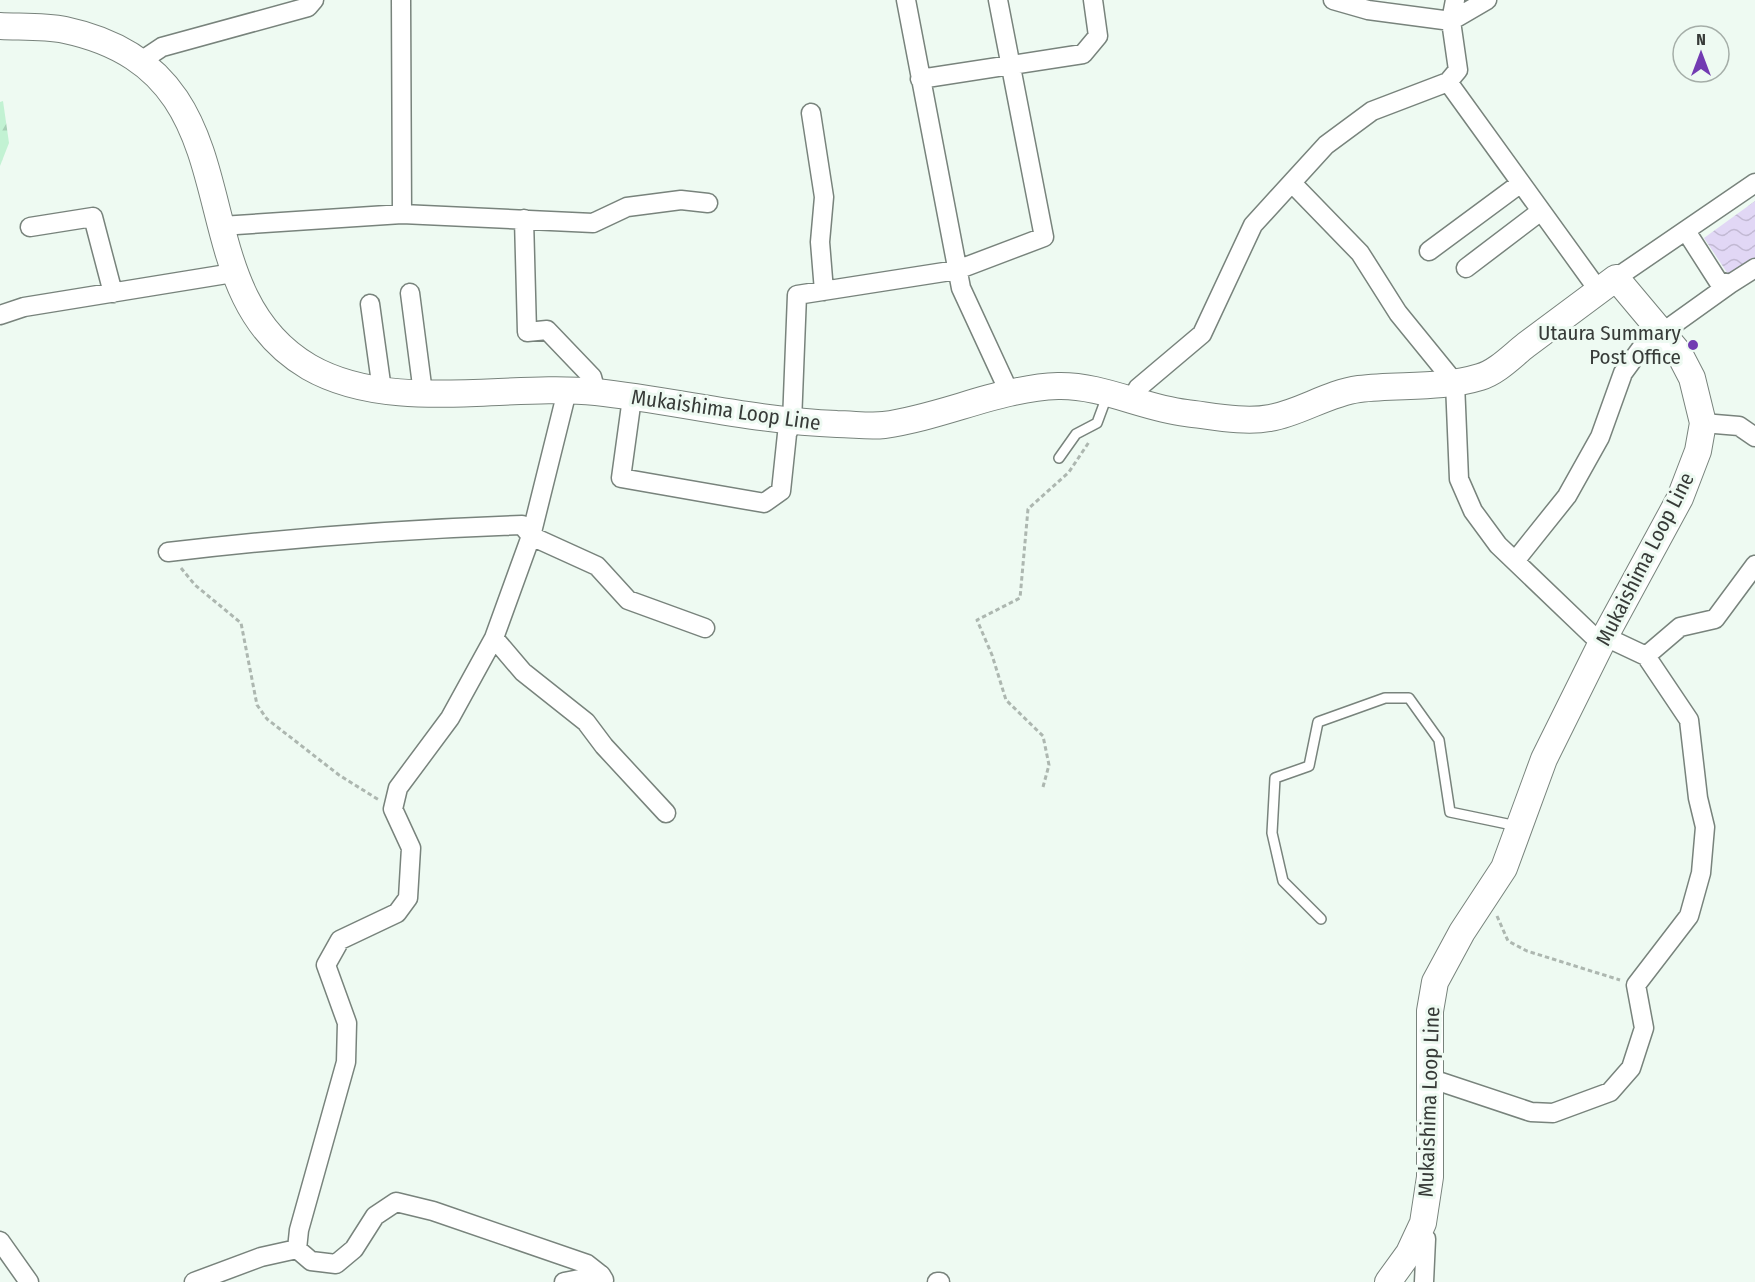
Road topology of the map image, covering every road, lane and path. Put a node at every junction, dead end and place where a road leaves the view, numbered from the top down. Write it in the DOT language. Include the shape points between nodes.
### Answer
graph roads {
  1 [pos="314,0"];
  2 [pos="401,0"];
  3 [pos="906,0"];
  4 [pos="998,0"];
  5 [pos="1093,0"];
  6 [pos="1333,0"];
  7 [pos="1455,0"];
  8 [pos="1487,0"];
  9 [pos="1451,21"];
  10 [pos="0,26"];
  11 [pos="141,61"];
  12 [pos="1010,65"];
  13 [pos="920,79"];
  14 [pos="1448,82"];
  15 [pos="811,113"];
  16 [pos="1292,183"];
  17 [pos="1521,183"];
  18 [pos="1755,183"];
  19 [pos="708,203"];
  20 [pos="1541,211"];
  21 [pos="402,214"];
  22 [pos="524,219"];
  23 [pos="221,226"];
  24 [pos="30,227"];
  25 [pos="1686,231"];
  26 [pos="1429,251"];
  27 [pos="1466,268"];
  28 [pos="1755,268"];
  29 [pos="957,270"];
  30 [pos="233,273"];
  31 [pos="1607,284"];
  32 [pos="1730,284"];
  33 [pos="824,291"];
  34 [pos="113,293"];
  35 [pos="410,293"];
  36 [pos="370,304"];
  37 [pos="0,315"];
  38 [pos="1661,332"];
  39 [pos="1455,383"];
  40 [pos="382,390"];
  41 [pos="567,391"];
  42 [pos="596,392"];
  43 [pos="423,393"];
  44 [pos="1010,394"];
  45 [pos="1120,397"];
  46 [pos="632,398"];
  47 [pos="792,422"];
  48 [pos="1703,423"];
  49 [pos="1094,435"];
  50 [pos="1755,437"];
  51 [pos="1059,458"];
  52 [pos="531,537"];
  53 [pos="168,552"];
  54 [pos="1515,561"];
  55 [pos="1755,565"];
  56 [pos="705,628"];
  57 [pos="494,638"];
  58 [pos="1604,638"];
  59 [pos="1646,656"];
  60 [pos="1043,787"];
  61 [pos="393,808"];
  62 [pos="666,813"];
  63 [pos="1519,826"];
  64 [pos="1499,905"];
  65 [pos="1321,919"];
  66 [pos="1636,985"];
  67 [pos="1432,1082"];
  68 [pos="1418,1234"];
  69 [pos="0,1241"];
  70 [pos="297,1249"];
  71 [pos="603,1278"];
  72 [pos="29,1282"];
  73 [pos="194,1282"];
  74 [pos="564,1282"];
  75 [pos="1388,1282"];
  76 [pos="1424,1282"];
  1 -- 11 [label="street" via="308,7 162,47"];
  2 -- 21 [label="street"];
  3 -- 13 [label="street"];
  4 -- 12 [label="street"];
  5 -- 12 [label="street" via="1098,36 1083,54"];
  6 -- 9 [label="street" via="1368,10"];
  7 -- 9 [label="street"];
  8 -- 9 [label="street"];
  9 -- 14 [label="street" via="1458,70"];
  10 -- 11 [label="main road, Mukaishima Loop Line" via="63,29 103,42"];
  11 -- 23 [label="main road, Mukaishima Loop Line" via="169,89 192,125"];
  12 -- 13 [label="street"];
  12 -- 29 [label="street" via="1044,237"];
  13 -- 29 [label="street"];
  14 -- 16 [label="street" via="1372,111 1326,145"];
  14 -- 17 [label="street"];
  15 -- 33 [label="street" via="824,197 820,242"];
  16 -- 39 [label="street" via="1360,253 1398,313"];
  16 -- 45 [label="street" via="1253,225 1202,334 1138,388"];
  17 -- 20 [label="street"];
  17 -- 26 [label="street"];
  18 -- 25 [label="street"];
  19 -- 22 [label="street" via="681,200 627,207 593,223"];
  20 -- 27 [label="street"];
  20 -- 31 [label="street"];
  21 -- 22 [label="street"];
  21 -- 23 [label="street"];
  22 -- 42 [label="street" via="527,332 547,330 592,377"];
  23 -- 30 [label="main road, Mukaishima Loop Line"];
  24 -- 34 [label="street" via="93,217"];
  25 -- 31 [label="street"];
  25 -- 32 [label="street" via="1718,281"];
  28 -- 32 [label="street"];
  29 -- 33 [label="street"];
  29 -- 44 [label="street" via="961,288"];
  30 -- 34 [label="street"];
  30 -- 40 [label="main road, Mukaishima Loop Line" via="253,313 283,348 310,368 347,383"];
  31 -- 38 [label="main road, Mukaishima Loop Line"];
  31 -- 39 [label="main road, Mukaishima Loop Line" via="1486,376"];
  32 -- 38 [label="street"];
  33 -- 47 [label="street" via="797,295"];
  34 -- 37 [label="street" via="24,307"];
  35 -- 43 [label="street"];
  36 -- 40 [label="street"];
  38 -- 48 [label="main road, Mukaishima Loop Line" via="1692,378"];
  38 -- 54 [label="street" via="1642,347 1623,373 1600,437 1567,496"];
  39 -- 45 [label="main road, Mukaishima Loop Line" via="1354,390 1272,418 1180,412"];
  39 -- 54 [label="street" via="1459,479 1473,511"];
  40 -- 43 [label="main road, Mukaishima Loop Line"];
  41 -- 42 [label="main road, Mukaishima Loop Line"];
  41 -- 43 [label="main road, Mukaishima Loop Line"];
  41 -- 52 [label="street"];
  42 -- 46 [label="main road, Mukaishima Loop Line"];
  44 -- 45 [label="main road, Mukaishima Loop Line" via="1037,387 1065,386"];
  44 -- 47 [label="main road, Mukaishima Loop Line" via="882,426"];
  45 -- 51 [label="lane" via="1096,423 1076,434"];
  46 -- 47 [label="main road, Mukaishima Loop Line"];
  46 -- 47 [label="street" via="621,478 764,503 781,491 787,434"];
  48 -- 50 [label="street" via="1739,426"];
  48 -- 58 [label="main road, Mukaishima Loop Line" via="1698,451 1680,498"];
  49 -- 60 [label="path" via="1069,472 1028,509 1020,598 977,620 1006,700 1042,736 1049,765"];
  52 -- 53 [label="street" via="522,525 401,529"];
  52 -- 56 [label="street" via="597,566 628,600"];
  52 -- 57 [label="street"];
  53 -- 61 [label="path" via="195,585 241,623 257,705 267,719 339,775"];
  54 -- 58 [label="street" via="1592,635"];
  55 -- 59 [label="street" via="1715,619 1680,627"];
  57 -- 61 [label="street" via="450,718 398,788"];
  57 -- 62 [label="street" via="523,672 586,722"];
  58 -- 59 [label="street"];
  58 -- 63 [label="main road, Mukaishima Loop Line" via="1544,759"];
  59 -- 66 [label="street" via="1689,720 1705,827 1701,873 1689,916"];
  61 -- 70 [label="street" via="411,848 408,898 397,913 339,940 326,965 347,1023 346,1062"];
  63 -- 65 [label="lane" via="1450,812 1439,740 1409,698 1385,698 1318,722 1309,766 1275,778 1272,833 1283,881"];
  63 -- 67 [label="main road, Mukaishima Loop Line" via="1504,868 1461,932 1435,982 1430,1011"];
  64 -- 66 [label="path" via="1496,915 1508,941 1527,951"];
  66 -- 67 [label="street" via="1644,1028 1631,1068 1610,1092 1552,1113 1531,1112"];
  67 -- 68 [label="main road, Mukaishima Loop Line" via="1430,1177"];
  68 -- 75 [label="main road, Mukaishima Loop Line"];
  68 -- 76 [label="street" via="1426,1239"];
  69 -- 72 [label="street"];
  70 -- 71 [label="street" via="311,1261 336,1264 354,1249 375,1216 396,1202 587,1264"];
  70 -- 73 [label="street" via="261,1257"];
  71 -- 74 [label="street"];
}
